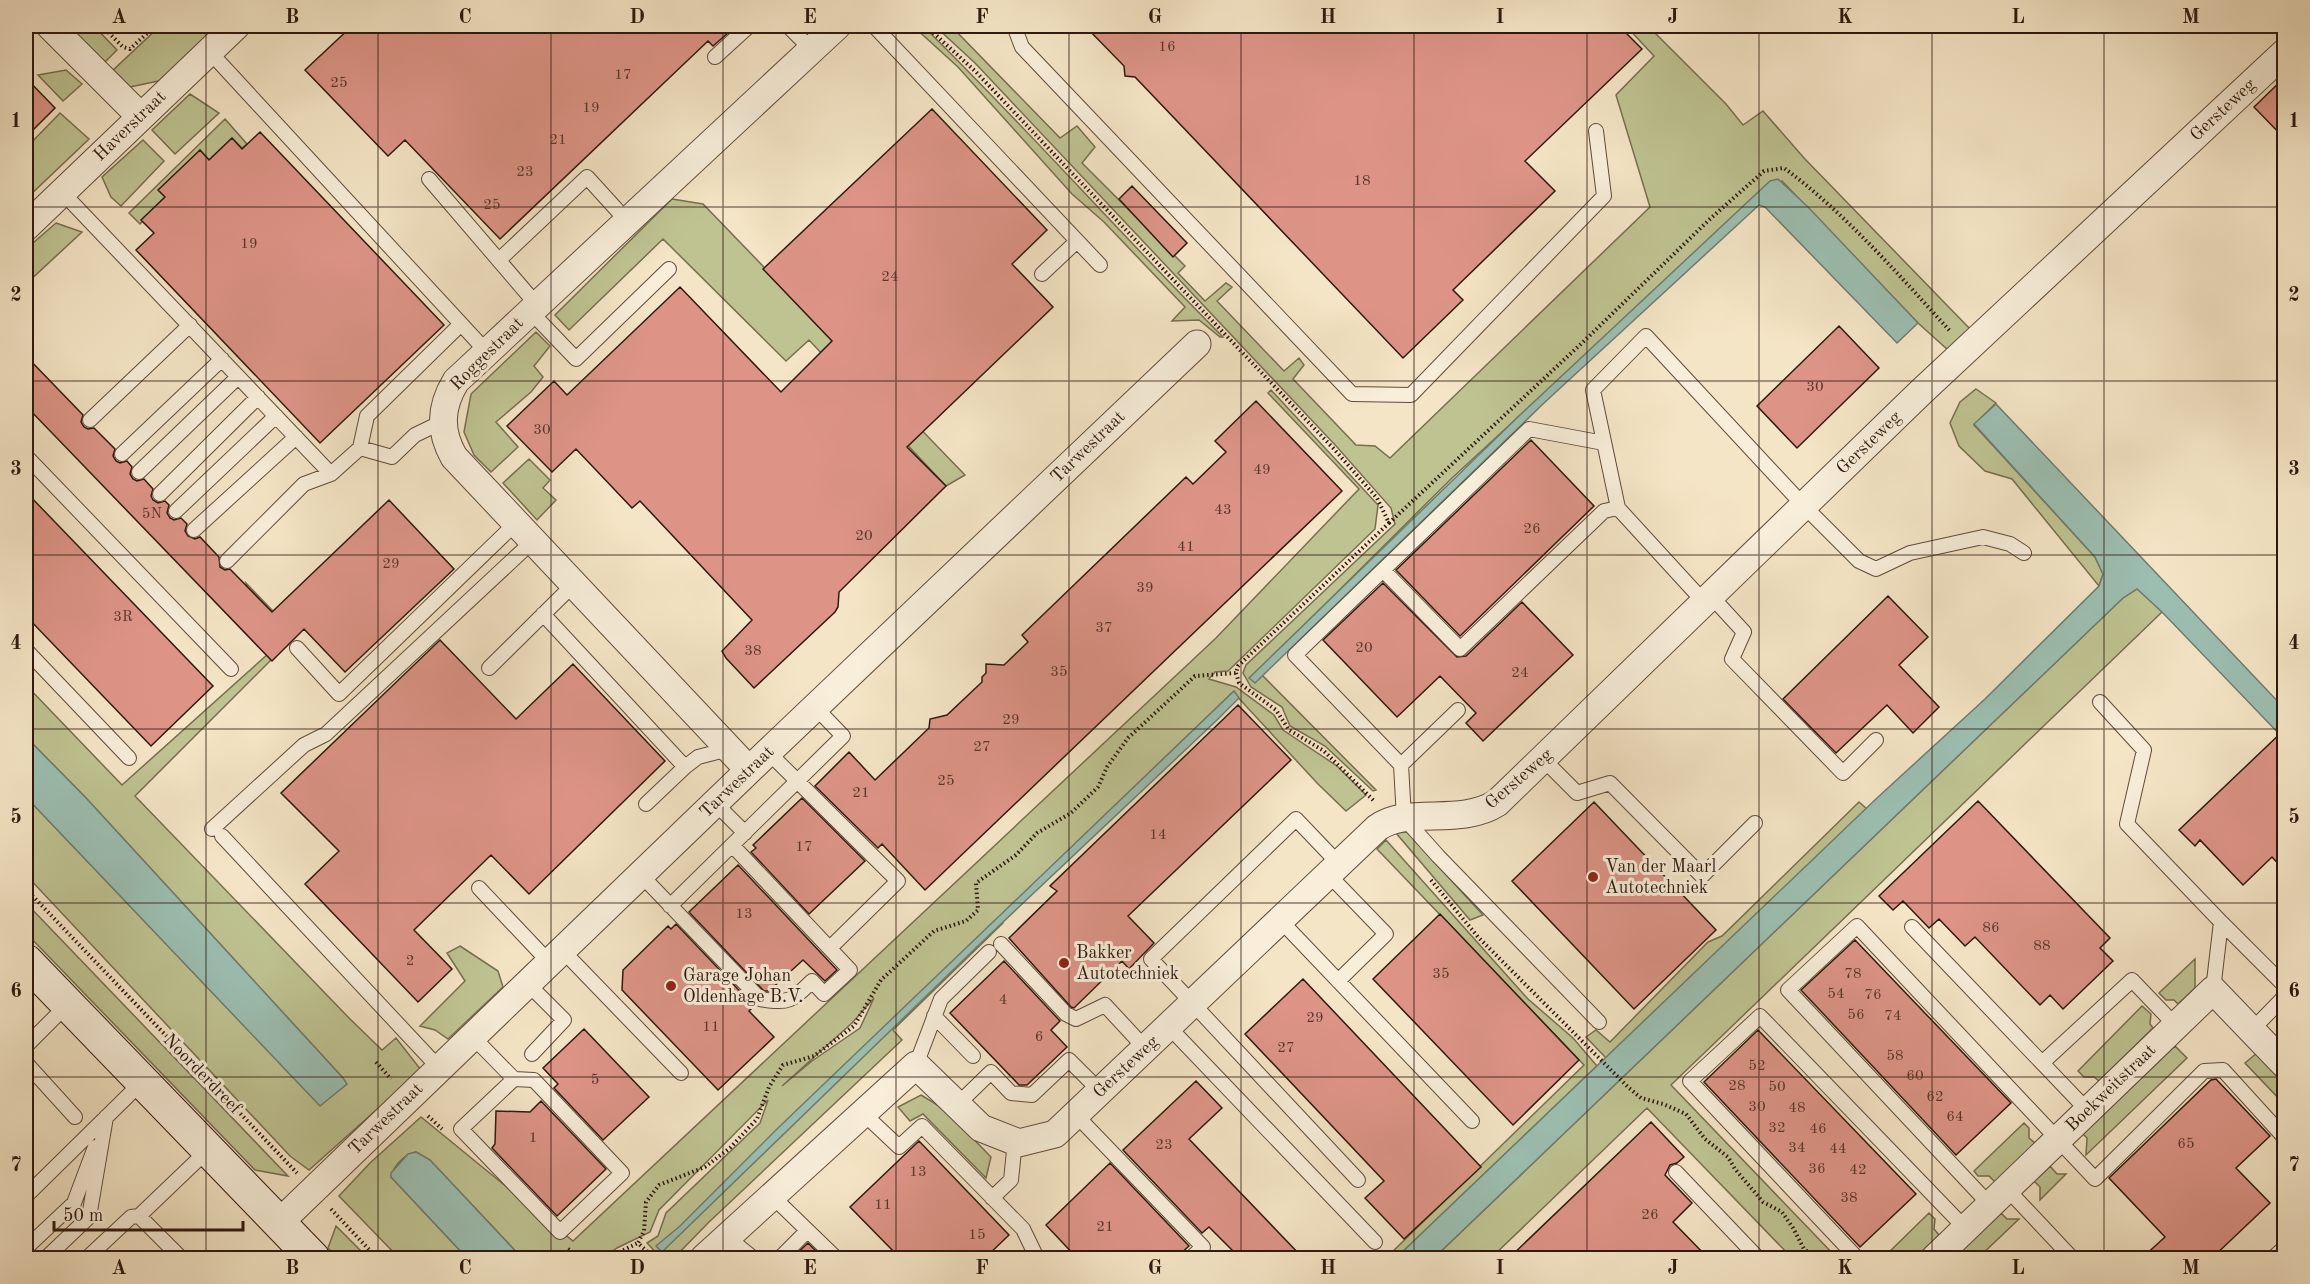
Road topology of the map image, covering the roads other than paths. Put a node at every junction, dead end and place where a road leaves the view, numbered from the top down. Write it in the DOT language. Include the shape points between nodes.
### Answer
graph roads {
  1 [pos="50,26"];
  2 [pos="236,26"];
  3 [pos="749,26"];
  4 [pos="788,26"];
  5 [pos="874,26"];
  6 [pos="1014,26"];
  7 [pos="833,27"];
  8 [pos="812,50"];
  9 [pos="209,51"];
  10 [pos="2284,52"];
  11 [pos="715,57"];
  12 [pos="140,116"];
  13 [pos="1596,131"];
  14 [pos="429,180"];
  15 [pos="62,192"];
  16 [pos="627,221"];
  17 [pos="26,227"];
  18 [pos="1077,241"];
  19 [pos="499,260"];
  20 [pos="1100,265"];
  21 [pos="669,269"];
  22 [pos="1042,274"];
  23 [pos="534,308"];
  24 [pos="461,324"];
  25 [pos="190,325"];
  26 [pos="1197,344"];
  27 [pos="487,352"];
  28 [pos="222,359"];
  29 [pos="238,377"];
  30 [pos="258,398"];
  31 [pos="276,416"];
  32 [pos="90,420"];
  33 [pos="442,422"];
  34 [pos="296,437"];
  35 [pos="1604,443"];
  36 [pos="360,448"];
  37 [pos="122,453"];
  38 [pos="26,456"];
  39 [pos="139,472"];
  40 [pos="331,474"];
  41 [pos="160,494"];
  42 [pos="1804,506"];
  43 [pos="1618,508"];
  44 [pos="176,511"];
  45 [pos="194,530"];
  46 [pos="525,532"];
  47 [pos="2024,553"];
  48 [pos="228,561"];
  49 [pos="1383,570"];
  50 [pos="574,584"];
  51 [pos="1708,599"];
  52 [pos="543,614"];
  53 [pos="297,648"];
  54 [pos="26,650"];
  55 [pos="489,668"];
  56 [pos="231,669"];
  57 [pos="2100,702"];
  58 [pos="815,707"];
  59 [pos="1458,710"];
  60 [pos="1876,740"];
  61 [pos="729,749"];
  62 [pos="768,752"];
  63 [pos="129,758"];
  64 [pos="1543,759"];
  65 [pos="1401,765"];
  66 [pos="685,767"];
  67 [pos="749,770"];
  68 [pos="797,781"];
  69 [pos="715,803"];
  70 [pos="646,804"];
  71 [pos="1404,818"];
  72 [pos="1755,823"];
  73 [pos="745,833"];
  74 [pos="732,845"];
  75 [pos="1334,869"];
  76 [pos="640,874"];
  77 [pos="479,888"];
  78 [pos="670,906"];
  79 [pos="1280,920"];
  80 [pos="2220,922"];
  81 [pos="1912,927"];
  82 [pos="835,944"];
  83 [pos="1001,944"];
  84 [pos="989,952"];
  85 [pos="555,956"];
  86 [pos="26,961"];
  87 [pos="1338,981"];
  88 [pos="527,983"];
  89 [pos="2284,985"];
  90 [pos="2213,990"];
  91 [pos="2284,997"];
  92 [pos="1193,1003"];
  93 [pos="68,1004"];
  94 [pos="934,1016"];
  95 [pos="1599,1022"];
  96 [pos="1168,1026"];
  97 [pos="2176,1026"];
  98 [pos="2252,1030"];
  99 [pos="472,1036"];
  100 [pos="26,1046"];
  101 [pos="1145,1048"];
  102 [pos="532,1054"];
  103 [pos="973,1056"];
  104 [pos="2042,1063"];
  105 [pos="26,1064"];
  106 [pos="2284,1064"];
  107 [pos="916,1065"];
  108 [pos="439,1068"];
  109 [pos="681,1073"];
  110 [pos="514,1079"];
  111 [pos="142,1082"];
  112 [pos="1100,1091"];
  113 [pos="957,1105"];
  114 [pos="2088,1111"];
  115 [pos="863,1113"];
  116 [pos="1075,1114"];
  117 [pos="75,1117"];
  118 [pos="106,1117"];
  119 [pos="1472,1121"];
  120 [pos="2284,1137"];
  121 [pos="1015,1141"];
  122 [pos="2057,1141"];
  123 [pos="208,1150"];
  124 [pos="1676,1172"];
  125 [pos="1358,1180"];
  126 [pos="26,1196"];
  127 [pos="772,1196"];
  128 [pos="1999,1197"];
  129 [pos="992,1198"];
  130 [pos="139,1216"];
  131 [pos="279,1223"];
  132 [pos="1965,1229"];
  133 [pos="807,1231"];
  134 [pos="727,1237"];
  135 [pos="1375,1242"];
  136 [pos="26,1248"];
  137 [pos="2284,1248"];
  138 [pos="46,1258"];
  139 [pos="87,1258"];
  140 [pos="181,1258"];
  141 [pos="313,1258"];
  142 [pos="704,1258"];
  143 [pos="753,1258"];
  144 [pos="780,1258"];
  145 [pos="836,1258"];
  146 [pos="1037,1258"];
  147 [pos="1191,1258"];
  148 [pos="1758,1258"];
  149 [pos="1857,1258"];
  150 [pos="1935,1258"];
  151 [pos="2072,1258"];
  152 [pos="2273,1258"];
  1 -- 12 [label="street"];
  2 -- 9 [label="street, Haverstraat"];
  3 -- 11 [label="lane"];
  4 -- 8 [label="lane"];
  5 -- 18 [label="lane"];
  6 -- 13 [label="lane" via="1022,47 1352,394 1411,395 1604,196"];
  7 -- 8 [label="street, Roggestraat"];
  8 -- 16 [label="street, Roggestraat"];
  9 -- 12 [label="street, Haverstraat"];
  9 -- 24 [label="lane"];
  10 -- 42 [label="street, Gersteweg"];
  12 -- 15 [label="street, Haverstraat"];
  14 -- 19 [label="lane"];
  15 -- 17 [label="street, Haverstraat"];
  15 -- 25 [label="lane"];
  16 -- 19 [label="lane" via="586,177"];
  16 -- 23 [label="street, Roggestraat"];
  18 -- 20 [label="lane"];
  18 -- 22 [label="lane"];
  19 -- 23 [label="lane"];
  21 -- 23 [label="lane" via="576,359"];
  23 -- 27 [label="street, Roggestraat"];
  24 -- 27 [label="lane"];
  24 -- 36 [label="lane" via="367,416"];
  25 -- 28 [label="lane"];
  25 -- 32 [label="lane"];
  26 -- 58 [label="street, Tarwestraat"];
  27 -- 33 [label="street, Roggestraat" via="456,381 445,401"];
  28 -- 29 [label="lane"];
  28 -- 37 [label="lane"];
  29 -- 30 [label="lane"];
  29 -- 39 [label="lane"];
  30 -- 31 [label="lane"];
  30 -- 41 [label="lane"];
  31 -- 34 [label="lane"];
  31 -- 44 [label="lane"];
  33 -- 36 [label="lane" via="415,435 392,457"];
  33 -- 46 [label="street" via="454,457"];
  34 -- 40 [label="lane"];
  34 -- 45 [label="lane"];
  35 -- 42 [label="lane" via="1593,390 1646,336"];
  35 -- 43 [label="lane"];
  35 -- 49 [label="lane" via="1529,429"];
  36 -- 40 [label="lane"];
  38 -- 56 [label="lane"];
  40 -- 48 [label="lane" via="304,484"];
  42 -- 47 [label="lane" via="1859,561 1876,569 1910,553 1983,537 2010,544"];
  42 -- 51 [label="street, Gersteweg"];
  43 -- 49 [label="lane" via="1604,511 1460,649"];
  43 -- 51 [label="lane"];
  46 -- 50 [label="street"];
  46 -- 53 [label="lane" via="339,694"];
  46 -- 108 [label="lane" via="326,734 304,745 217,833"];
  49 -- 65 [label="lane" via="1295,655"];
  50 -- 52 [label="lane"];
  50 -- 61 [label="street"];
  51 -- 60 [label="lane" via="1744,632 1732,659 1843,773"];
  51 -- 64 [label="street, Gersteweg"];
  52 -- 55 [label="lane"];
  52 -- 66 [label="lane"];
  54 -- 63 [label="lane"];
  57 -- 80 [label="lane" via="2144,750 2127,824"];
  58 -- 62 [label="street, Tarwestraat"];
  58 -- 68 [label="lane" via="843,736"];
  59 -- 65 [label="lane"];
  61 -- 66 [label="lane" via="698,757"];
  61 -- 67 [label="street"];
  62 -- 67 [label="street, Tarwestraat"];
  62 -- 68 [label="lane"];
  64 -- 71 [label="street, Gersteweg" via="1483,812"];
  64 -- 72 [label="lane" via="1577,793 1611,783 1702,876"];
  65 -- 71 [label="lane"];
  66 -- 70 [label="lane"];
  67 -- 69 [label="street, Tarwestraat"];
  68 -- 73 [label="lane"];
  68 -- 82 [label="lane" via="898,880"];
  69 -- 73 [label="lane"];
  69 -- 76 [label="street, Tarwestraat"];
  71 -- 75 [label="street, Gersteweg" via="1384,823"];
  71 -- 95 [label="lane"];
  73 -- 74 [label="lane"];
  74 -- 78 [label="lane"];
  74 -- 78 [label="lane" via="850,970 824,994 812,981 794,998 778,1002 760,999"];
  75 -- 79 [label="street, Gersteweg"];
  75 -- 87 [label="lane" via="1386,934"];
  75 -- 92 [label="lane" via="1296,819 1151,959"];
  76 -- 78 [label="lane"];
  76 -- 85 [label="street, Tarwestraat"];
  77 -- 85 [label="lane"];
  79 -- 87 [label="lane"];
  79 -- 92 [label="street, Gersteweg"];
  80 -- 89 [label="lane"];
  80 -- 90 [label="lane"];
  81 -- 104 [label="lane"];
  83 -- 101 [label="lane" via="1066,1014 1076,1019 1105,1005"];
  84 -- 94 [label="lane" via="941,999"];
  85 -- 88 [label="street, Tarwestraat"];
  85 -- 109 [label="lane"];
  86 -- 93 [label="street"];
  87 -- 119 [label="lane"];
  88 -- 99 [label="street, Tarwestraat"];
  88 -- 102 [label="lane" via="564,1020"];
  90 -- 97 [label="street, Boekweitstraat"];
  90 -- 98 [label="street"];
  91 -- 98 [label="lane"];
  92 -- 96 [label="street, Gersteweg"];
  92 -- 125 [label="lane"];
  93 -- 100 [label="lane"];
  93 -- 111 [label="street"];
  94 -- 103 [label="lane"];
  94 -- 107 [label="lane"];
  96 -- 101 [label="street, Gersteweg"];
  96 -- 135 [label="lane"];
  97 -- 104 [label="lane" via="2132,981"];
  97 -- 114 [label="street, Boekweitstraat"];
  98 -- 106 [label="street"];
  99 -- 108 [label="street, Tarwestraat"];
  99 -- 110 [label="lane"];
  101 -- 112 [label="street, Gersteweg"];
  104 -- 114 [label="lane"];
  105 -- 117 [label="lane"];
  107 -- 113 [label="street, Gersteweg"];
  107 -- 115 [label="street"];
  108 -- 131 [label="street, Tarwestraat"];
  110 -- 110 [label="lane" via="534,1080 622,1173 560,1232 461,1129"];
  111 -- 118 [label="lane"];
  111 -- 123 [label="street"];
  112 -- 113 [label="lane" via="1069,1060 1032,1095 1011,1093 991,1072"];
  112 -- 116 [label="street, Gersteweg"];
  113 -- 121 [label="street, Gersteweg" via="981,1128"];
  114 -- 122 [label="street, Boekweitstraat"];
  115 -- 127 [label="street"];
  115 -- 129 [label="lane" via="899,1147 922,1126"];
  116 -- 121 [label="street, Gersteweg" via="1055,1134"];
  116 -- 147 [label="lane" via="1203,1247"];
  118 -- 126 [label="lane"];
  118 -- 136 [label="lane" via="74,1203"];
  118 -- 138 [label="lane" via="89,1217"];
  120 -- 122 [label="lane" via="2223,1070 2204,1071 2095,1179"];
  121 -- 129 [label="lane" via="1011,1180"];
  122 -- 128 [label="street, Boekweitstraat"];
  122 -- 128 [label="lane" via="1857,926 1788,990"];
  123 -- 130 [label="lane"];
  123 -- 131 [label="street"];
  124 -- 148 [label="lane"];
  127 -- 133 [label="lane"];
  127 -- 134 [label="street"];
  128 -- 132 [label="street, Boekweitstraat"];
  128 -- 151 [label="lane"];
  129 -- 146 [label="lane" via="1023,1229"];
  130 -- 139 [label="lane" via="131,1217"];
  130 -- 140 [label="lane"];
  131 -- 141 [label="street"];
  132 -- 149 [label="lane" via="1760,1016 1690,1081"];
  132 -- 150 [label="street, Boekweitstraat"];
  133 -- 144 [label="lane"];
  133 -- 145 [label="lane"];
  134 -- 142 [label="street"];
  134 -- 143 [label="lane"];
  137 -- 152 [label="lane"];
}
